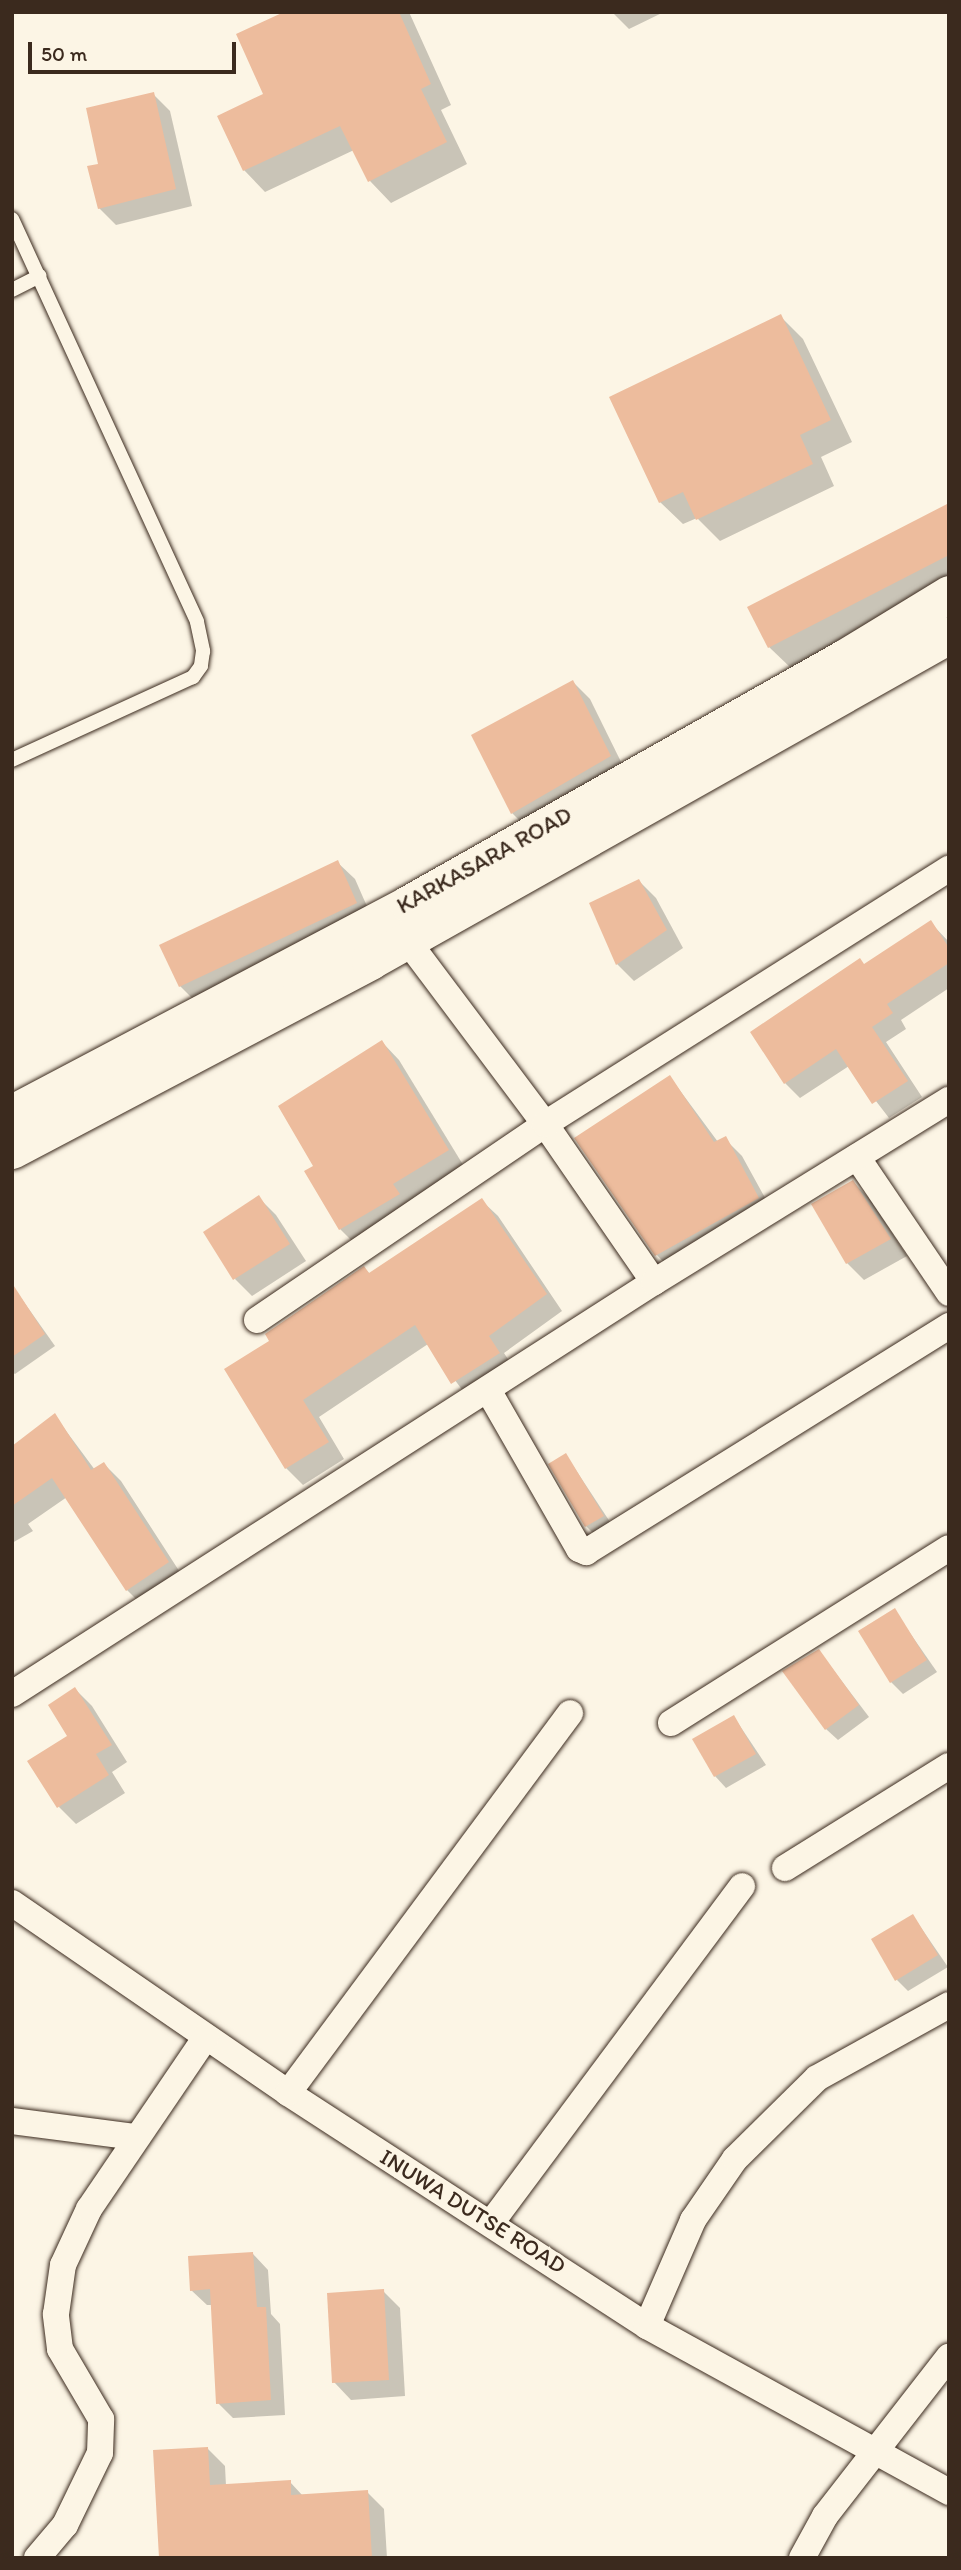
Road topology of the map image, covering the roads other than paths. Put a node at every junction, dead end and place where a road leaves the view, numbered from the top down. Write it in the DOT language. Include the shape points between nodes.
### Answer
graph roads {
  1 [pos="12,219"];
  2 [pos="40,276"];
  3 [pos="12,290"];
  4 [pos="949,594"];
  5 [pos="949,635"];
  6 [pos="12,760"];
  7 [pos="949,869"];
  8 [pos="397,927"];
  9 [pos="949,1100"];
  10 [pos="12,1113"];
  11 [pos="545,1124"];
  12 [pos="12,1150"];
  13 [pos="857,1157"];
  14 [pos="654,1282"];
  15 [pos="949,1293"];
  16 [pos="257,1320"];
  17 [pos="949,1326"];
  18 [pos="488,1390"];
  19 [pos="949,1548"];
  20 [pos="12,1694"];
  21 [pos="569,1713"];
  22 [pos="671,1723"];
  23 [pos="949,1766"];
  24 [pos="785,1868"];
  25 [pos="742,1886"];
  26 [pos="12,1903"];
  27 [pos="949,2005"];
  28 [pos="206,2037"];
  29 [pos="288,2093"];
  30 [pos="12,2121"];
  31 [pos="136,2137"];
  32 [pos="491,2223"];
  33 [pos="647,2326"];
  34 [pos="949,2357"];
  35 [pos="875,2451"];
  36 [pos="949,2492"];
  37 [pos="37,2558"];
  38 [pos="802,2558"];
  1 -- 2 [label="lane"];
  2 -- 3 [label="lane"];
  2 -- 6 [label="lane" via="197,622 203,651 201,666 192,677"];
  4 -- 8 [label="main road, KARKASARA ROAD"];
  5 -- 8 [label="main road, KARKASARA ROAD"];
  7 -- 11 [label="street"];
  8 -- 10 [label="main road, KARKASARA ROAD"];
  8 -- 11 [label="street"];
  8 -- 12 [label="main road, KARKASARA ROAD"];
  9 -- 13 [label="street"];
  11 -- 14 [label="street"];
  11 -- 16 [label="street"];
  13 -- 14 [label="street"];
  13 -- 15 [label="street"];
  14 -- 18 [label="street"];
  17 -- 18 [label="street" via="586,1552 579,1549"];
  18 -- 20 [label="street"];
  19 -- 22 [label="street"];
  21 -- 29 [label="street"];
  23 -- 24 [label="street"];
  25 -- 32 [label="street"];
  26 -- 28 [label="street, INUWA DUTSE ROAD"];
  27 -- 33 [label="street" via="817,2078 735,2159 693,2220"];
  28 -- 29 [label="street, INUWA DUTSE ROAD"];
  28 -- 31 [label="street"];
  29 -- 32 [label="street, INUWA DUTSE ROAD"];
  30 -- 31 [label="street"];
  31 -- 37 [label="street" via="89,2210 63,2265 57,2314 60,2349 102,2419 100,2454 65,2525"];
  32 -- 33 [label="street, INUWA DUTSE ROAD"];
  33 -- 35 [label="street, INUWA DUTSE ROAD"];
  34 -- 35 [label="street"];
  35 -- 36 [label="street, INUWA DUTSE ROAD"];
  35 -- 38 [label="street" via="825,2516"];
}
